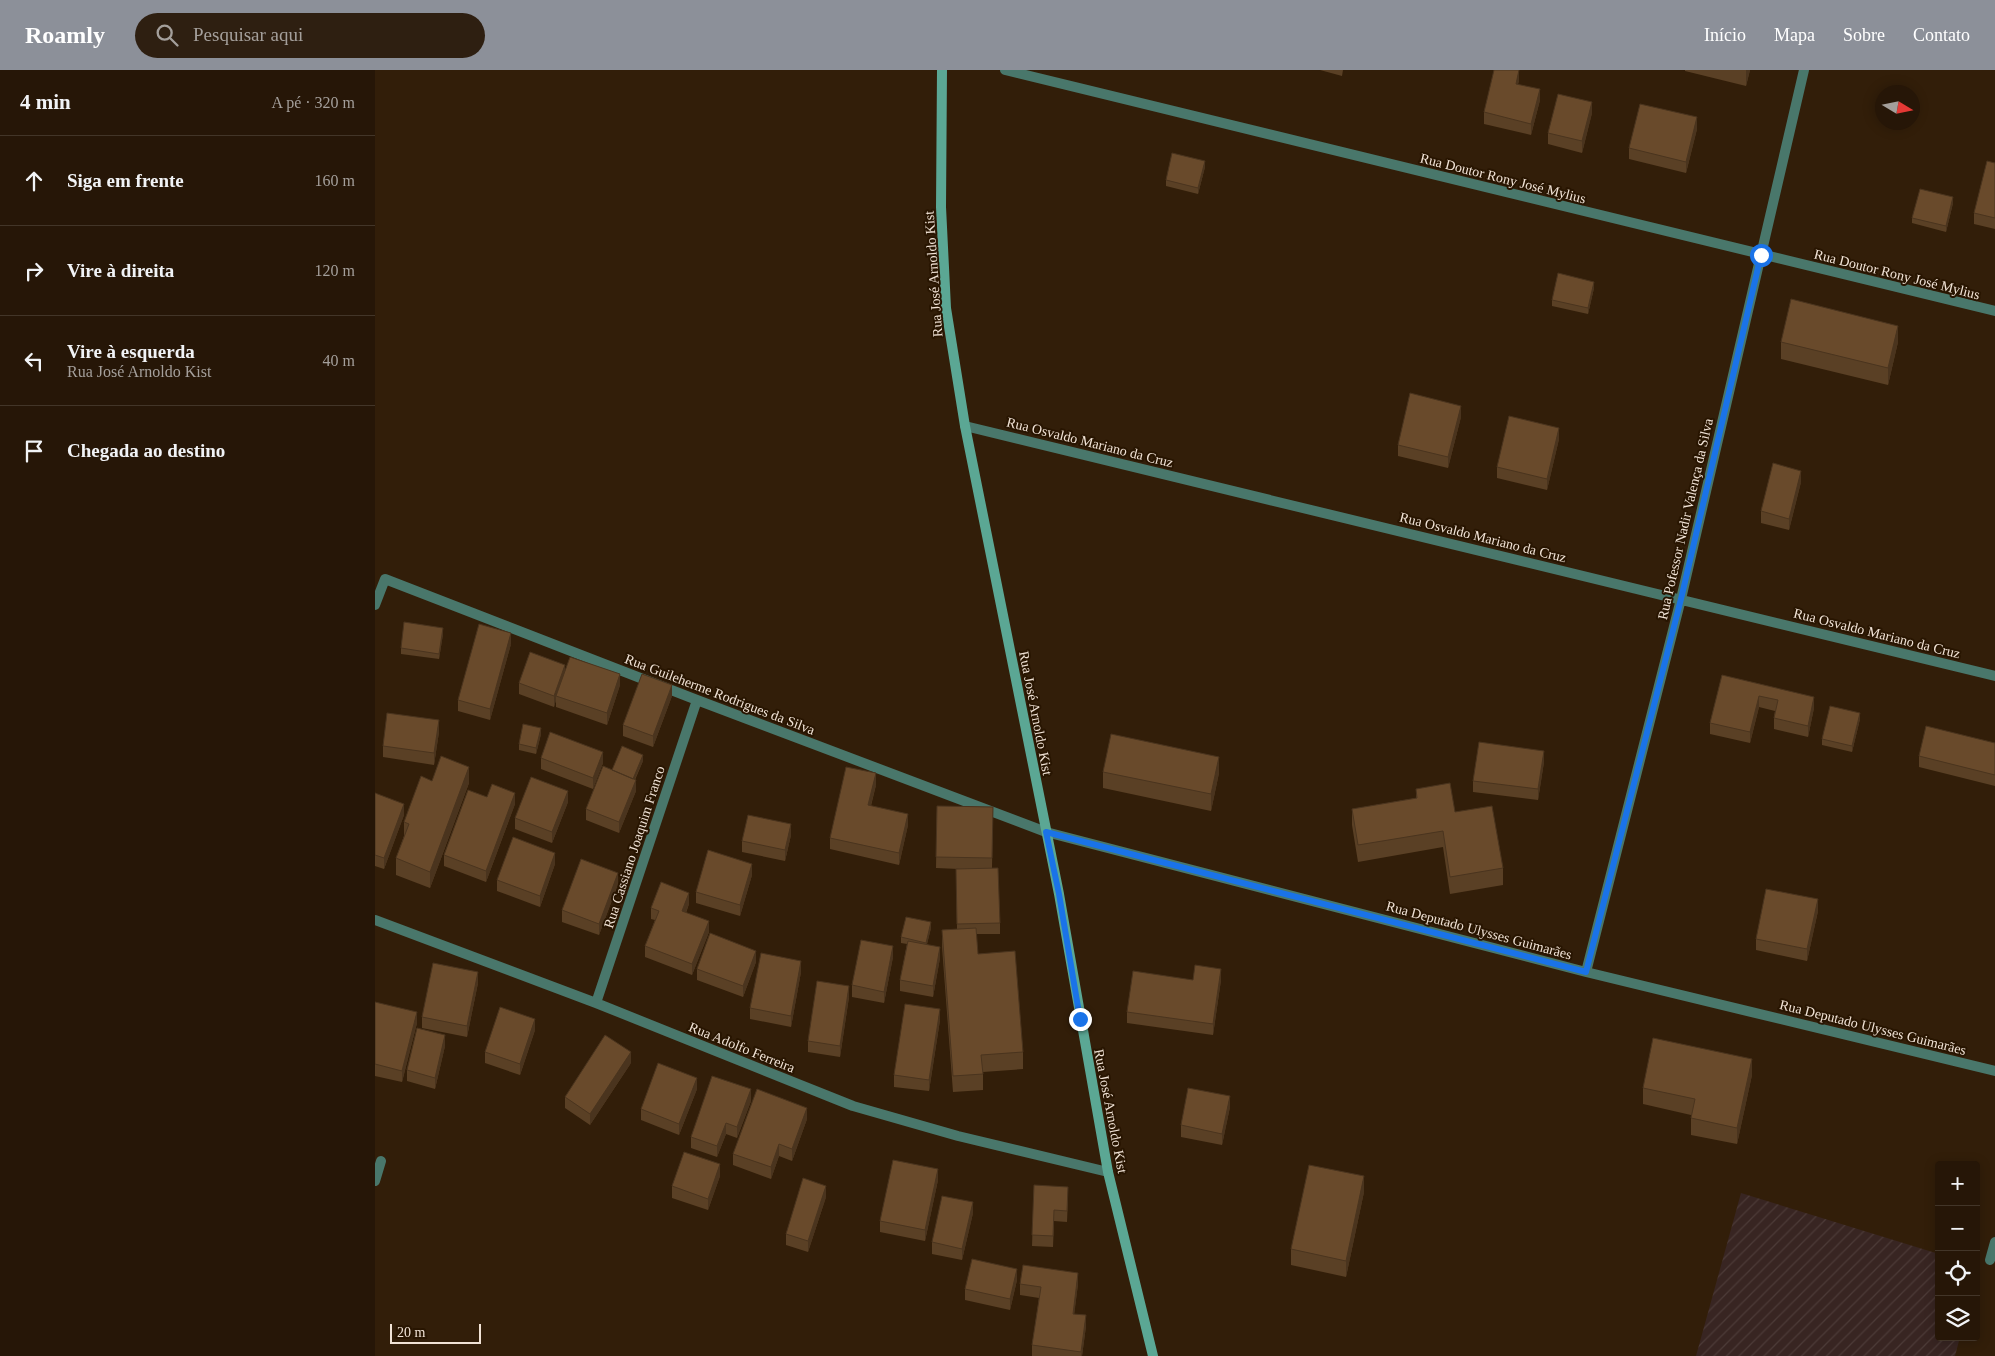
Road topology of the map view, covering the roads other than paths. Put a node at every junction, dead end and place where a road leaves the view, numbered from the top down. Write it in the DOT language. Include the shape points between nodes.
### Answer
graph roads {
  1 [pos="942,70"];
  2 [pos="1005,70"];
  3 [pos="1804,70"];
  4 [pos="1761,255"];
  5 [pos="1995,312"];
  6 [pos="965,426"];
  7 [pos="1681,599"];
  8 [pos="375,605"];
  9 [pos="1995,676"];
  10 [pos="697,700"];
  11 [pos="1046,832"];
  12 [pos="375,920"];
  13 [pos="1586,972"];
  14 [pos="597,1003"];
  15 [pos="1995,1071"];
  16 [pos="381,1161"];
  17 [pos="1108,1172"];
  18 [pos="375,1181"];
  19 [pos="1995,1242"];
  20 [pos="1990,1260"];
  21 [pos="1153,1356"];
  1 -- 6 [label="street, Rua José Arnoldo Kist" via="941,206 946,308"];
  2 -- 4 [label="street, Rua Doutor Rony José Mylius"];
  3 -- 4 [label="street, Rua Pofessor Nadir Valença da Silva"];
  4 -- 5 [label="street, Rua Doutor Rony José Mylius"];
  4 -- 7 [label="street, Rua Pofessor Nadir Valença da Silva"];
  6 -- 7 [label="street, Rua Osvaldo Mariano da Cruz"];
  6 -- 11 [label="street, Rua José Arnoldo Kist"];
  7 -- 9 [label="street, Rua Osvaldo Mariano da Cruz"];
  7 -- 13 [label="street, Rua Pofessor Nadir Valença da Silva"];
  8 -- 10 [label="street, Rua Guileherme Rodrigues da Silva" via="385,579"];
  10 -- 11 [label="street, Rua Guileherme Rodrigues da Silva"];
  10 -- 14 [label="street, Rua Cassiano Joaquim Franco"];
  11 -- 13 [label="street, Rua Deputado Ulysses Guimarães"];
  11 -- 17 [label="street, Rua José Arnoldo Kist"];
  12 -- 14 [label="street, Rua Adolfo Ferreira"];
  13 -- 15 [label="street, Rua Deputado Ulysses Guimarães"];
  14 -- 17 [label="street, Rua Adolfo Ferreira" via="853,1106 958,1136"];
  16 -- 18 [label="street"];
  17 -- 21 [label="street, Rua José Arnoldo Kist"];
  19 -- 20 [label="street"];
}
